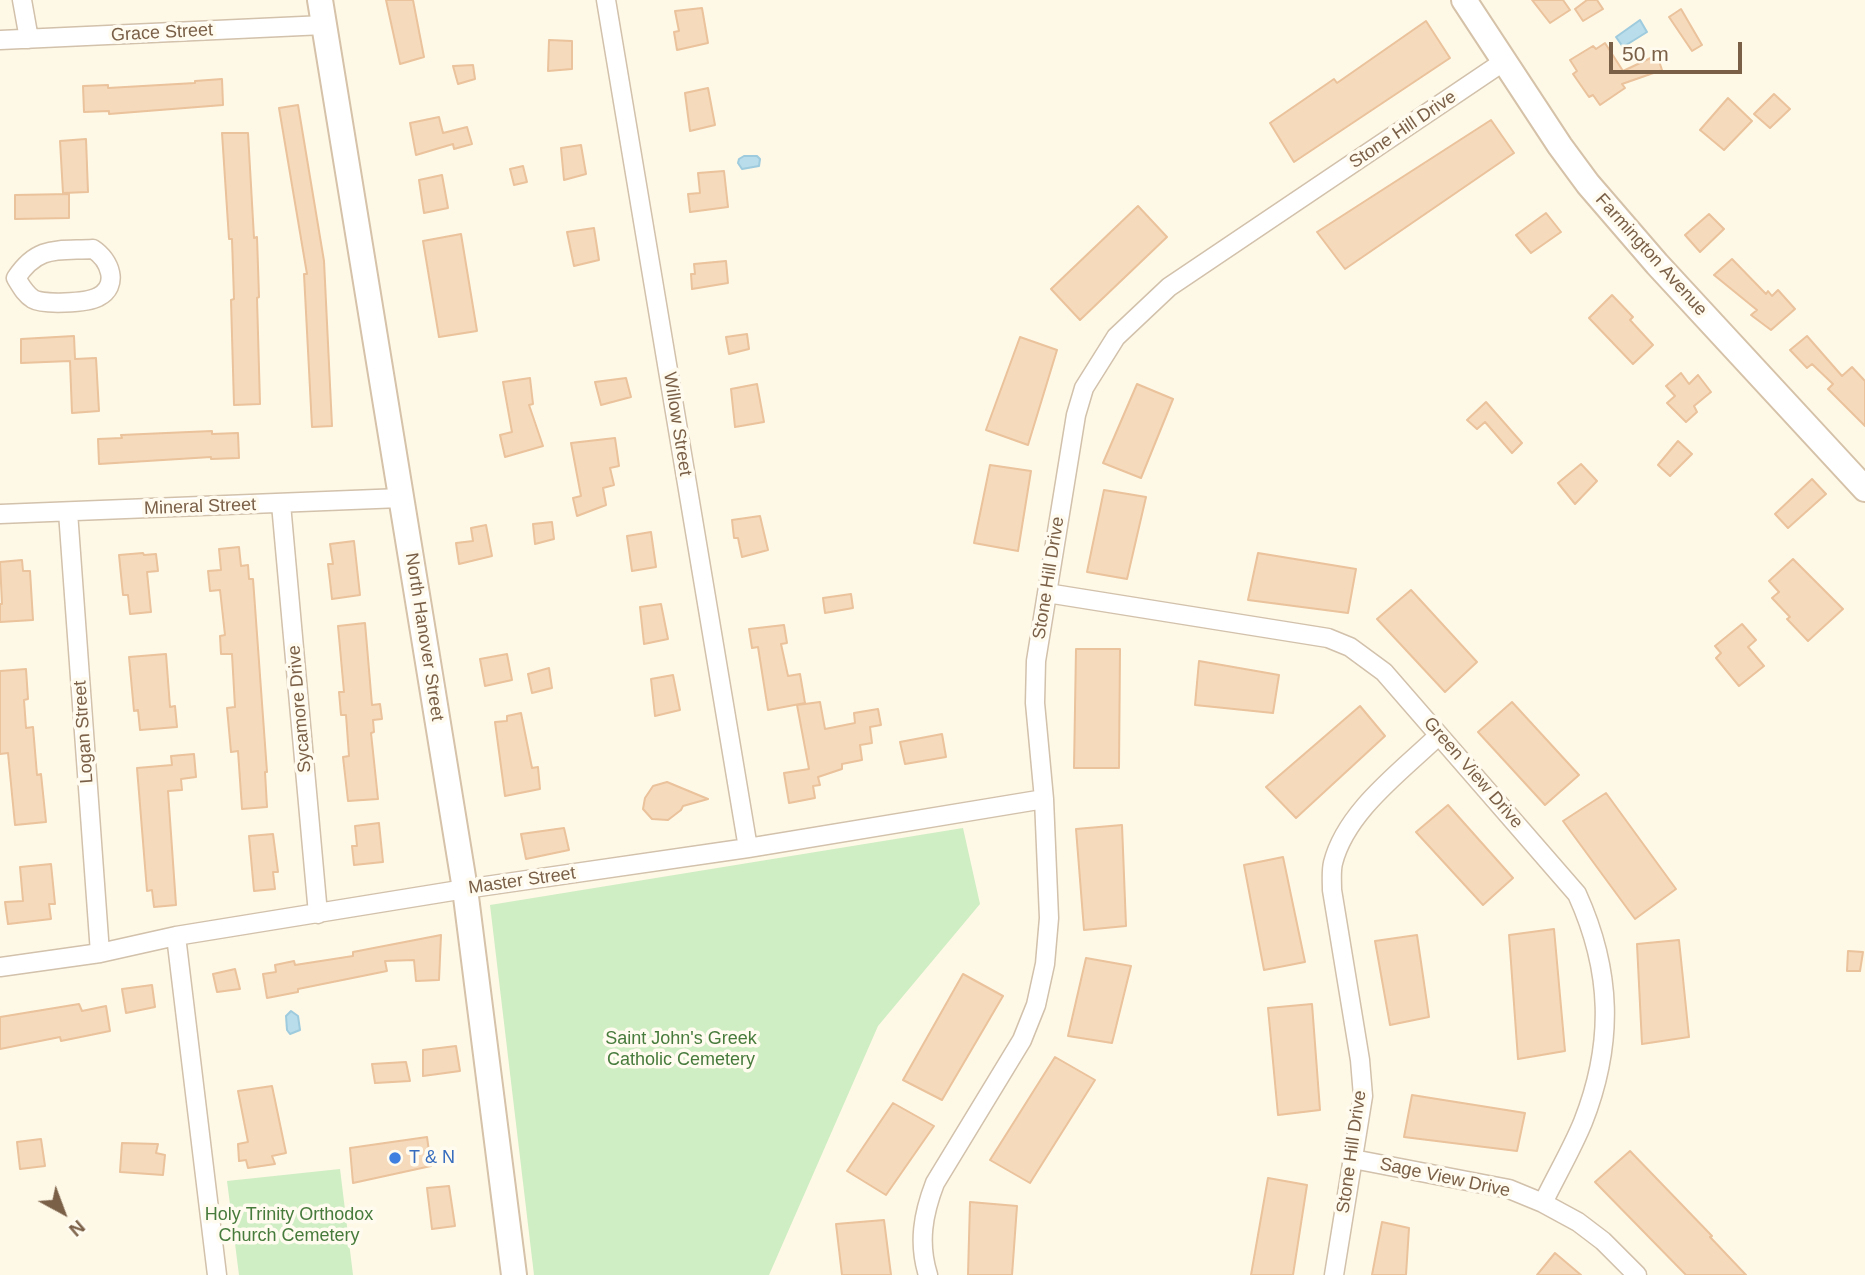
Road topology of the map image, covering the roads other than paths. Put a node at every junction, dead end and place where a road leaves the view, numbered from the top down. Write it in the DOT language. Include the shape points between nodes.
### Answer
graph roads {
  1 [pos="22,0"];
  2 [pos="320,0"];
  3 [pos="606,0"];
  4 [pos="1464,0"];
  5 [pos="324,26"];
  6 [pos="29,39"];
  7 [pos="0,40"];
  8 [pos="1503,62"];
  9 [pos="8,279"];
  10 [pos="1865,489"];
  11 [pos="401,498"];
  12 [pos="281,504"];
  13 [pos="68,512"];
  14 [pos="0,514"];
  15 [pos="1047,593"];
  16 [pos="1439,735"];
  17 [pos="1044,799"];
  18 [pos="747,848"];
  19 [pos="466,889"];
  20 [pos="318,914"];
  21 [pos="176,936"];
  22 [pos="100,953"];
  23 [pos="0,967"];
  24 [pos="1353,1159"];
  25 [pos="1542,1203"];
  26 [pos="217,1275"];
  27 [pos="514,1275"];
  28 [pos="928,1275"];
  29 [pos="1334,1275"];
  30 [pos="1637,1275"];
  1 -- 6 [label="street"];
  2 -- 5 [label="street, North Hanover Street"];
  3 -- 18 [label="street, Willow Street"];
  4 -- 8 [label="street, Farmington Avenue"];
  5 -- 6 [label="street, Grace Street"];
  5 -- 11 [label="street, North Hanover Street"];
  6 -- 7 [label="street, Grace Street"];
  8 -- 10 [label="street, Farmington Avenue" via="1617,219"];
  8 -- 15 [label="street, Stone Hill Drive" via="1169,287 1116,337 1084,388 1076,415"];
  9 -- 9 [label="street" via="40,303 89,301 100,297 111,279 110,266 93,249 37,255"];
  11 -- 12 [label="street, Mineral Street"];
  11 -- 19 [label="street, North Hanover Street"];
  12 -- 13 [label="street, Mineral Street"];
  12 -- 20 [label="street, Sycamore Drive"];
  13 -- 14 [label="street, Mineral Street"];
  13 -- 22 [label="street, Logan Street"];
  15 -- 16 [label="street, Green View Drive" via="1328,638 1384,671"];
  15 -- 17 [label="street, Stone Hill Drive" via="1036,661 1035,703"];
  16 -- 24 [label="street, Stone Hill Drive" via="1359,812 1341,839 1332,865 1363,1096"];
  16 -- 25 [label="street, Green View Drive" via="1577,894 1601,966 1606,1006 1600,1074 1583,1124"];
  17 -- 18 [label="street, Master Street"];
  17 -- 28 [label="street, Stone Hill Drive" via="1049,918 1036,1005 1022,1040 935,1183 921,1239"];
  18 -- 19 [label="street, Master Street"];
  19 -- 20 [label="street, Master Street"];
  19 -- 27 [label="street, North Hanover Street"];
  20 -- 21 [label="street, Master Street"];
  21 -- 22 [label="street, Master Street"];
  21 -- 26 [label="street"];
  22 -- 23 [label="street, Master Street"];
  24 -- 25 [label="street, Sage View Drive" via="1509,1188"];
  24 -- 29 [label="street, Stone Hill Drive"];
  25 -- 30 [label="street, Sage View Drive" via="1578,1222"];
}
